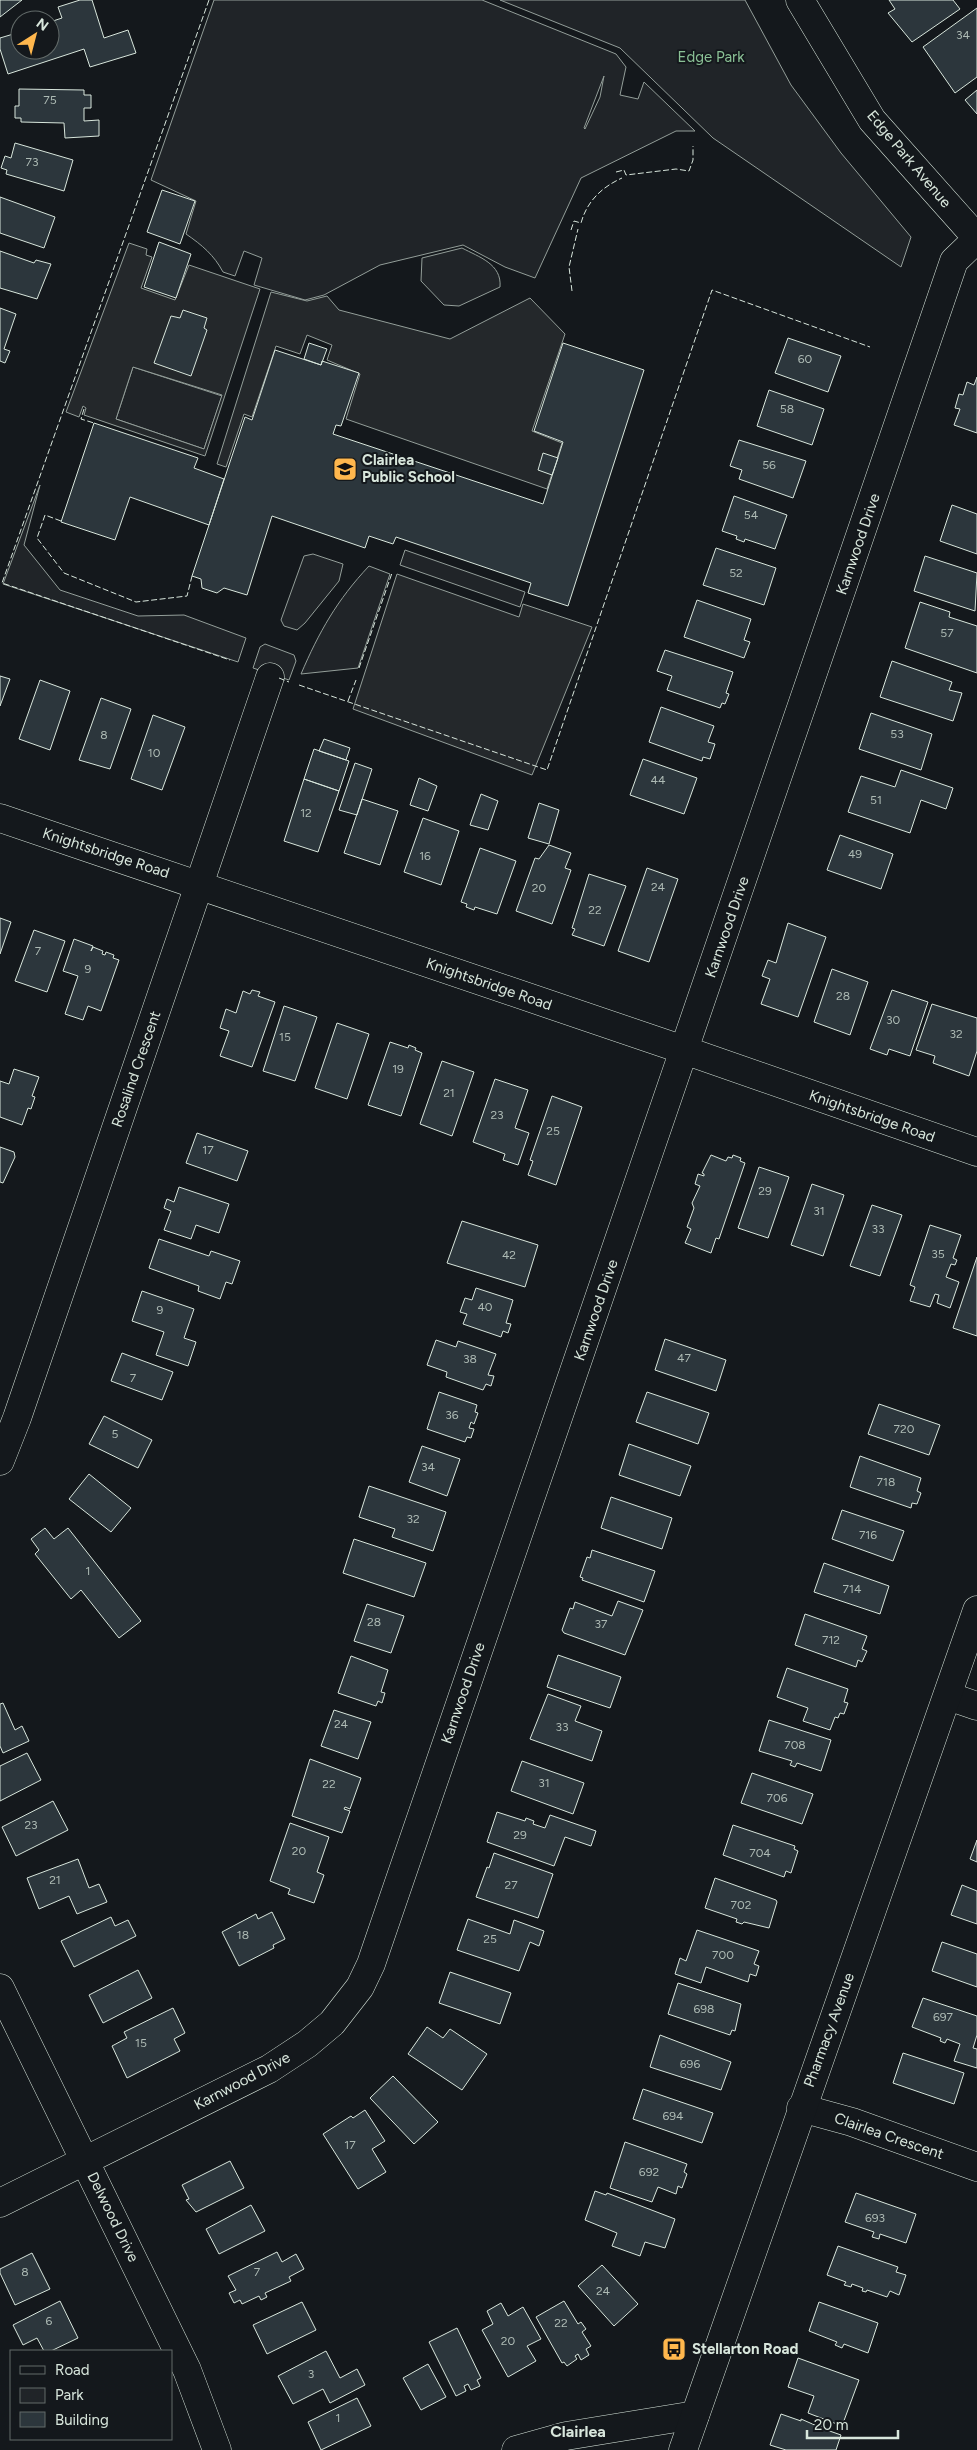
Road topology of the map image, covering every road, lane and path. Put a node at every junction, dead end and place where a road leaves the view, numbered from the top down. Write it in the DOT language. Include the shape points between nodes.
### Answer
graph roads {
  1 [pos="800,0"];
  2 [pos="977,238"];
  3 [pos="270,676"];
  4 [pos="0,818"];
  5 [pos="199,885"];
  6 [pos="684,1050"];
  7 [pos="977,1152"];
  8 [pos="0,1461"];
  9 [pos="977,1610"];
  10 [pos="948,1696"];
  11 [pos="977,1706"];
  12 [pos="0,1988"];
  13 [pos="801,2108"];
  14 [pos="85,2161"];
  15 [pos="977,2167"];
  16 [pos="0,2203"];
  17 [pos="695,2414"];
  18 [pos="217,2450"];
  19 [pos="516,2450"];
  20 [pos="683,2450"];
  1 -- 2 [label="street, Edge Park Avenue" via="872,120"];
  2 -- 6 [label="street, Karnwood Drive" via="954,261"];
  3 -- 5 [label="street, Rosalind Crescent"];
  4 -- 5 [label="street, Knightsbridge Road"];
  5 -- 6 [label="street, Knightsbridge Road"];
  5 -- 8 [label="street, Rosalind Crescent"];
  6 -- 7 [label="street, Knightsbridge Road"];
  6 -- 14 [label="street, Karnwood Drive" via="371,1964 360,1987 332,2023 269,2069"];
  9 -- 10 [label="street, Pharmacy Avenue"];
  10 -- 11 [label="street"];
  10 -- 13 [label="street, Pharmacy Avenue"];
  12 -- 14 [label="street, Delwood Drive"];
  13 -- 15 [label="street, Clairlea Crescent" via="852,2122"];
  13 -- 17 [label="street, Pharmacy Avenue"];
  14 -- 16 [label="street, Karnwood Drive"];
  14 -- 18 [label="street, Delwood Drive" via="188,2370"];
  17 -- 19 [label="street" via="566,2436"];
  17 -- 20 [label="street, Pharmacy Avenue"];
}
